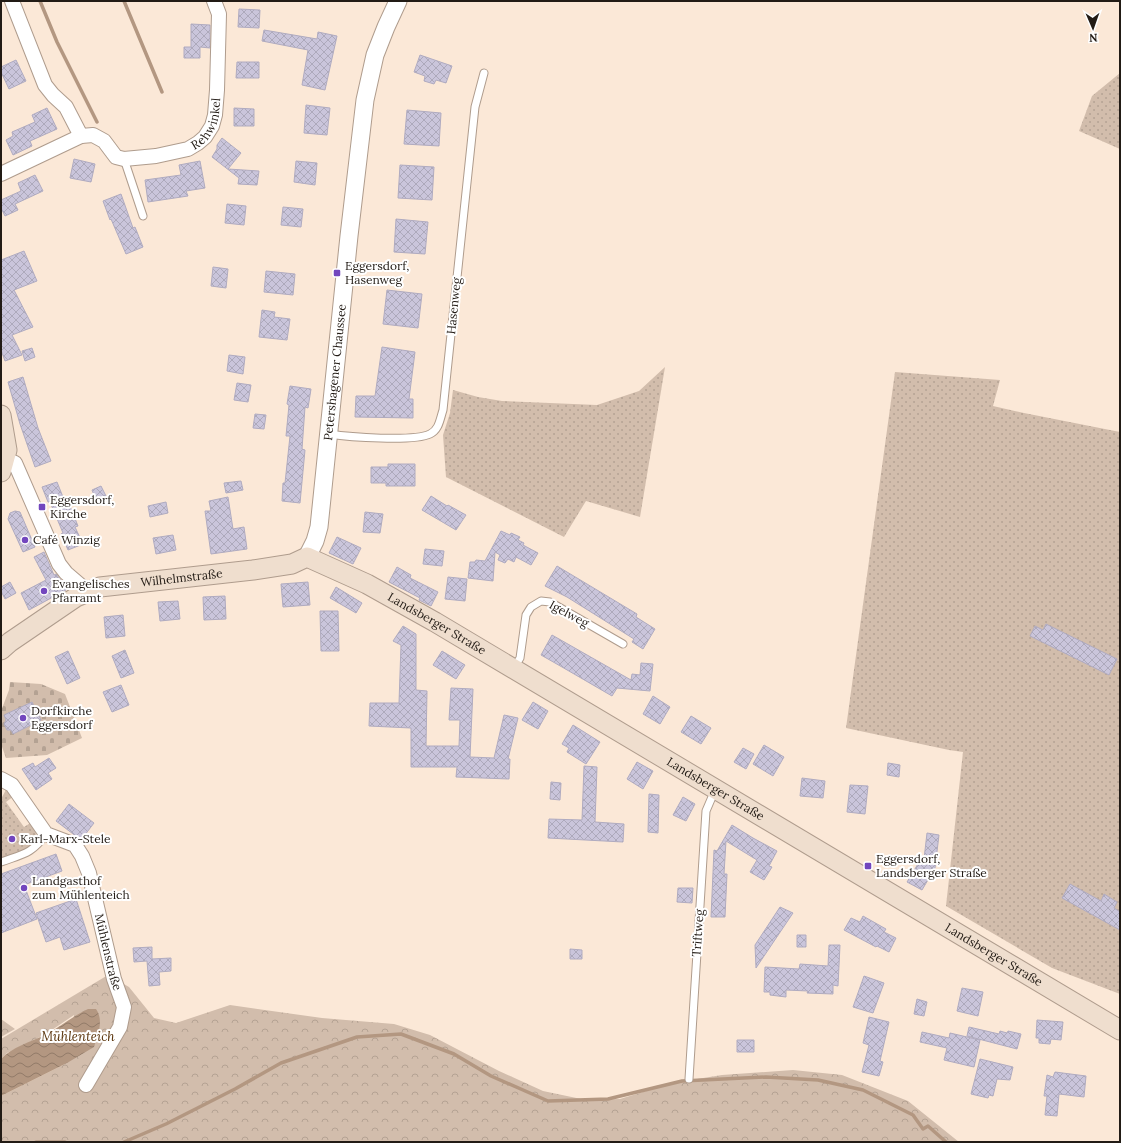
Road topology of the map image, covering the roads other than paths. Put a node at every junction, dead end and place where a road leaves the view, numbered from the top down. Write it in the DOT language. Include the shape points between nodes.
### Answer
graph roads {
  1 [pos="12,1"];
  2 [pos="214,1"];
  3 [pos="398,1"];
  4 [pos="484,73"];
  5 [pos="81,136"];
  6 [pos="124,159"];
  7 [pos="1,174"];
  8 [pos="143,216"];
  9 [pos="1,415"];
  10 [pos="329,434"];
  11 [pos="3,466"];
  12 [pos="307,557"];
  13 [pos="88,591"];
  14 [pos="623,644"];
  15 [pos="1,650"];
  16 [pos="514,669"];
  17 [pos="1,779"];
  18 [pos="716,788"];
  19 [pos="46,834"];
  20 [pos="1,862"];
  21 [pos="1120,1030"];
  22 [pos="689,1079"];
  23 [pos="86,1085"];
  1 -- 5 [label="street" via="45,85 66,106"];
  2 -- 6 [label="street, Rehwinkel" via="219,14 217,90 212,126 205,137 188,149"];
  3 -- 10 [label="street, Petershagener Chaussee" via="375,55 365,100"];
  4 -- 10 [label="lane, Hasenweg" via="476,107 443,410 437,428 431,434 415,438"];
  5 -- 6 [label="street" via="93,135 104,141 116,157"];
  5 -- 7 [label="street"];
  6 -- 8 [label="lane"];
  9 -- 11 [label="main road" via="7,450"];
  10 -- 12 [label="street, Petershagener Chaussee" via="319,527"];
  11 -- 13 [label="street" via="15,463 59,564"];
  12 -- 13 [label="main road, Wilhelmstraße" via="292,564 100,587"];
  12 -- 16 [label="main road, Landsberger Straße" via="367,584"];
  13 -- 15 [label="main road, Wilhelmstraße" via="76,596"];
  14 -- 16 [label="lane, Igelweg" via="550,602 541,601 531,607 526,615 520,658"];
  16 -- 18 [label="main road, Landsberger Straße"];
  17 -- 19 [label="street" via="12,785"];
  18 -- 21 [label="main road, Landsberger Straße"];
  18 -- 22 [label="lane, Triftweg" via="706,812"];
  19 -- 20 [label="lane" via="39,845 30,852"];
  19 -- 23 [label="street, Mühlenstraße" via="75,845 82,856 89,873 114,979 124,1007 120,1027"];
}
